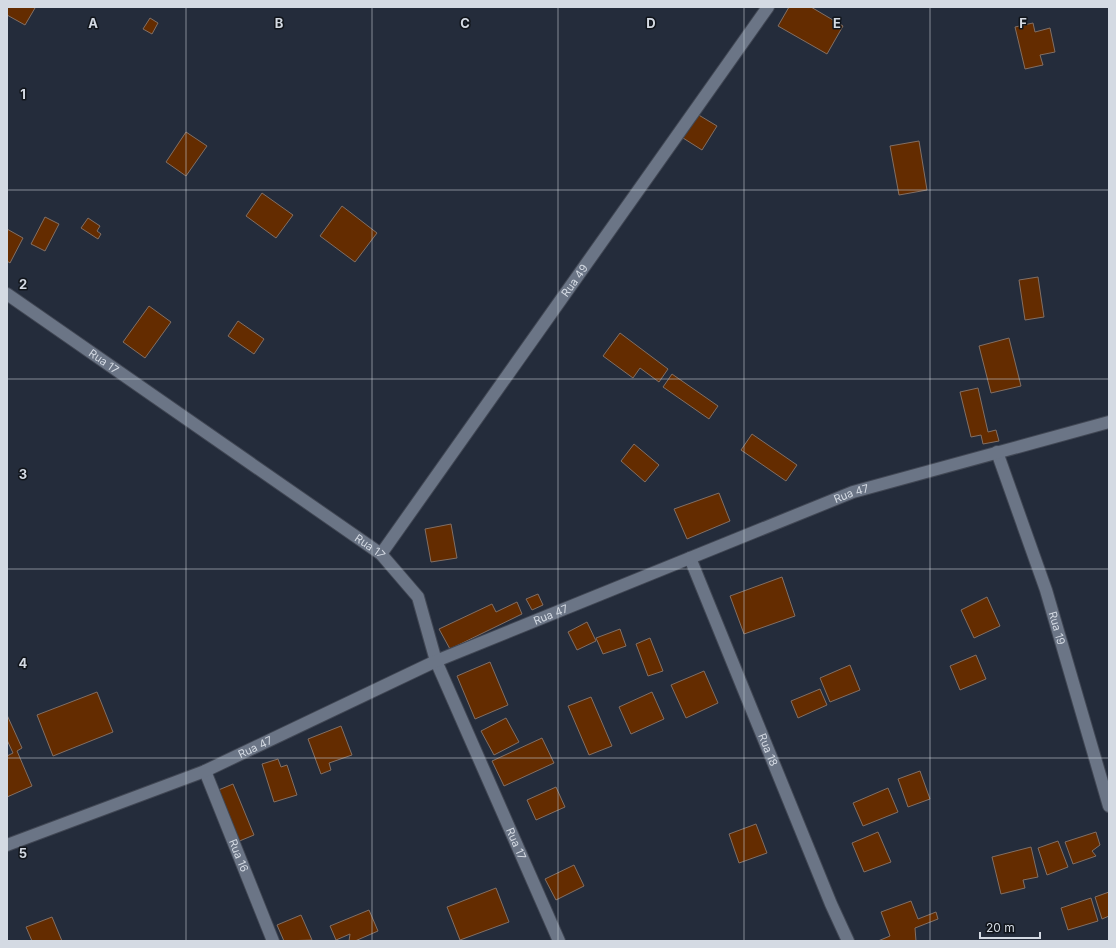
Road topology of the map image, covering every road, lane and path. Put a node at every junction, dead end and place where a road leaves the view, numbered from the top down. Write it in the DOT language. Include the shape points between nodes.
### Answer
graph roads {
  1 [pos="768,7"];
  2 [pos="7,294"];
  3 [pos="1109,422"];
  4 [pos="997,452"];
  5 [pos="381,554"];
  6 [pos="690,558"];
  7 [pos="436,661"];
  8 [pos="205,771"];
  9 [pos="1109,806"];
  10 [pos="7,845"];
  11 [pos="272,941"];
  12 [pos="559,941"];
  13 [pos="848,941"];
  1 -- 5 [label="street, Rua 49"];
  2 -- 5 [label="street, Rua 17"];
  3 -- 4 [label="street, Rua 47"];
  4 -- 6 [label="street, Rua 47" via="853,492"];
  4 -- 9 [label="street, Rua 19" via="1046,590"];
  5 -- 7 [label="street, Rua 17" via="418,597"];
  6 -- 7 [label="street, Rua 47"];
  6 -- 13 [label="street, Rua 18"];
  7 -- 8 [label="street, Rua 47"];
  7 -- 12 [label="street, Rua 17"];
  8 -- 10 [label="street, Rua 47"];
  8 -- 11 [label="street, Rua 16"];
}
